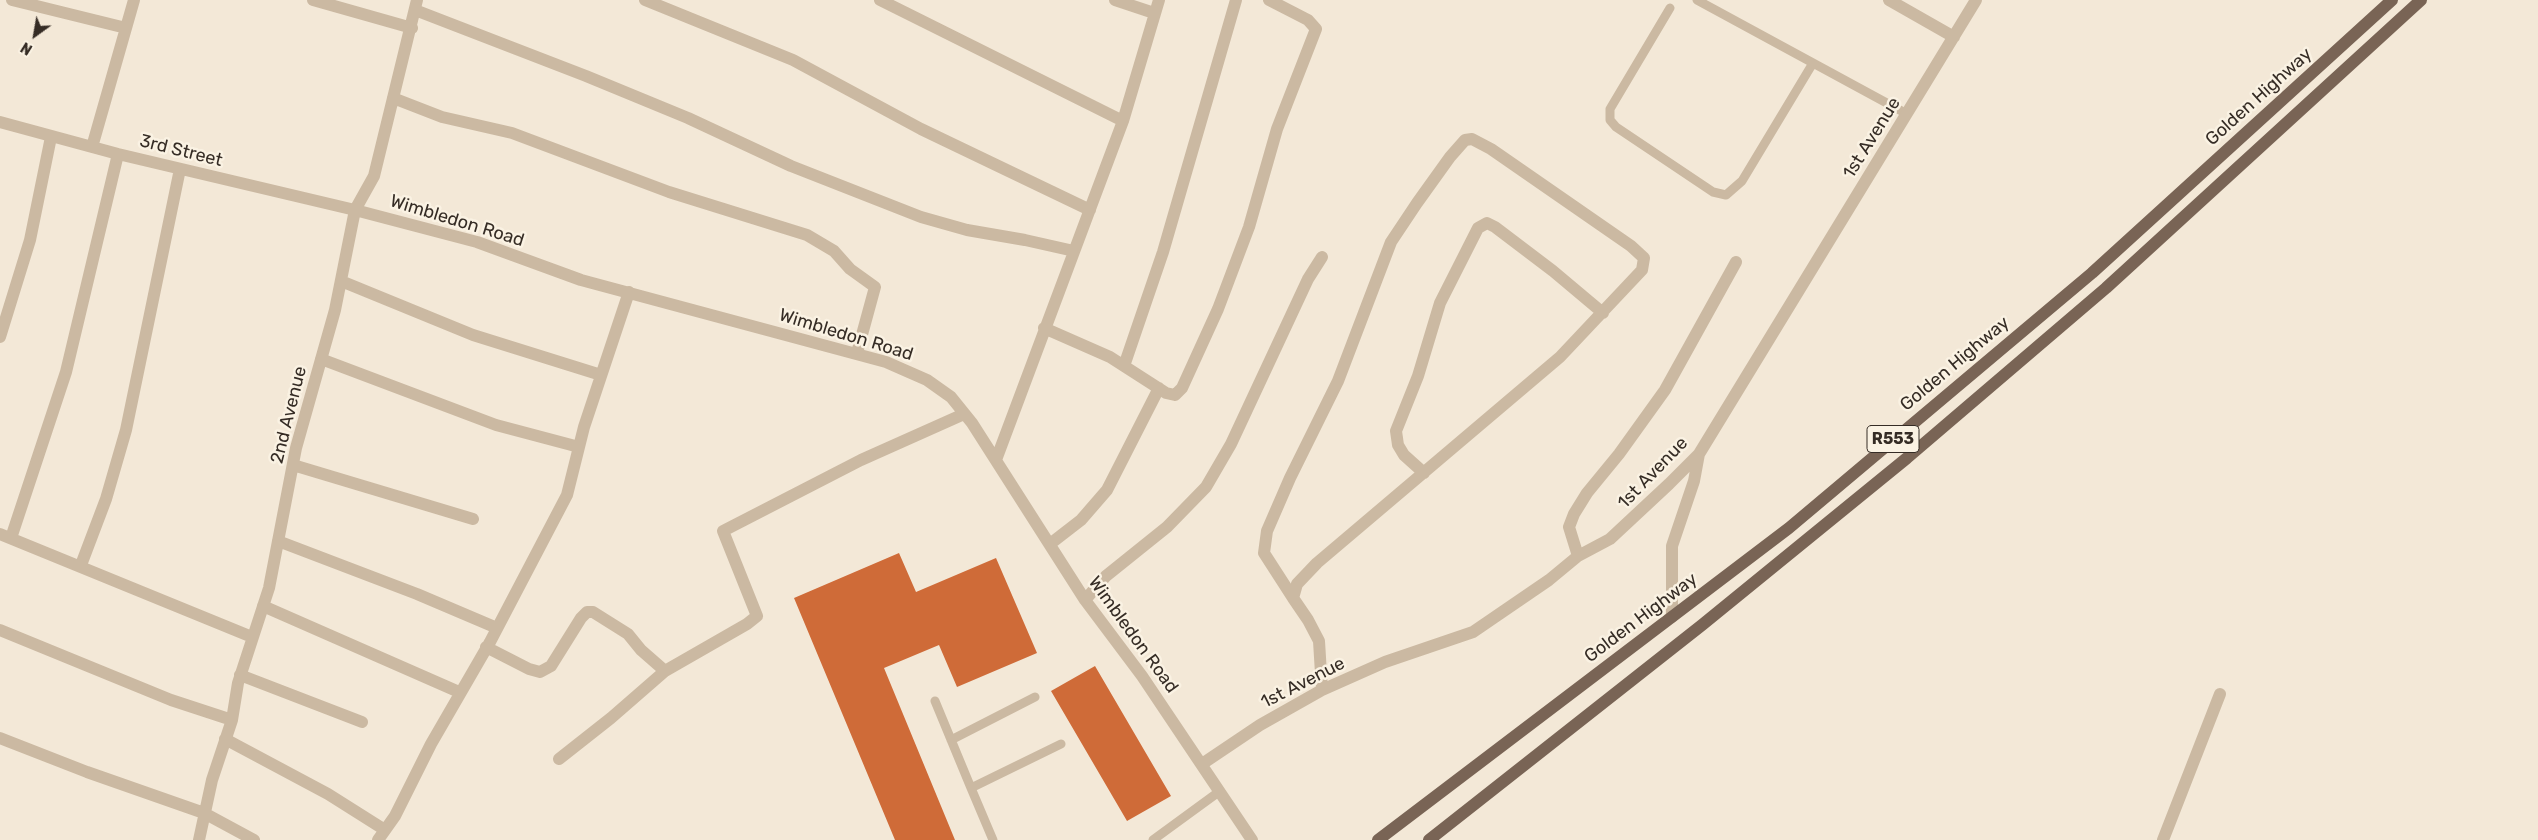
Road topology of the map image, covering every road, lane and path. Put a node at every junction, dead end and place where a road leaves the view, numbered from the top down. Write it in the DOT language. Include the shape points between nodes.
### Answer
graph roads {
  1 [pos="12,0"];
  2 [pos="134,0"];
  3 [pos="313,0"];
  4 [pos="645,0"];
  5 [pos="880,0"];
  6 [pos="1115,0"];
  7 [pos="1159,0"];
  8 [pos="1236,0"];
  9 [pos="1269,0"];
  10 [pos="1697,0"];
  11 [pos="1889,0"];
  12 [pos="1976,0"];
  13 [pos="2392,0"];
  14 [pos="2421,0"];
  15 [pos="416,5"];
  16 [pos="1670,8"];
  17 [pos="1154,13"];
  18 [pos="126,28"];
  19 [pos="412,28"];
  20 [pos="1954,37"];
  21 [pos="1813,63"];
  22 [pos="393,98"];
  23 [pos="1907,114"];
  24 [pos="1122,121"];
  25 [pos="0,122"];
  26 [pos="51,137"];
  27 [pos="92,147"];
  28 [pos="118,154"];
  29 [pos="180,169"];
  30 [pos="355,210"];
  31 [pos="1090,210"];
  32 [pos="1074,251"];
  33 [pos="1322,257"];
  34 [pos="1736,262"];
  35 [pos="341,281"];
  36 [pos="629,292"];
  37 [pos="1602,313"];
  38 [pos="1044,328"];
  39 [pos="0,337"];
  40 [pos="857,353"];
  41 [pos="321,359"];
  42 [pos="1124,366"];
  43 [pos="601,375"];
  44 [pos="1159,388"];
  45 [pos="964,414"];
  46 [pos="579,447"];
  47 [pos="1698,454"];
  48 [pos="996,460"];
  49 [pos="293,465"];
  50 [pos="1424,474"];
  51 [pos="473,519"];
  52 [pos="6,536"];
  53 [pos="278,541"];
  54 [pos="1050,544"];
  55 [pos="1578,556"];
  56 [pos="81,566"];
  57 [pos="1293,598"];
  58 [pos="1085,600"];
  59 [pos="263,606"];
  60 [pos="1672,617"];
  61 [pos="497,628"];
  62 [pos="0,630"];
  63 [pos="252,637"];
  64 [pos="486,648"];
  65 [pos="665,671"];
  66 [pos="240,675"];
  67 [pos="1322,690"];
  68 [pos="460,692"];
  69 [pos="2220,694"];
  70 [pos="1035,697"];
  71 [pos="935,701"];
  72 [pos="232,720"];
  73 [pos="362,722"];
  74 [pos="0,738"];
  75 [pos="225,739"];
  76 [pos="951,740"];
  77 [pos="1061,744"];
  78 [pos="559,759"];
  79 [pos="1202,764"];
  80 [pos="971,788"];
  81 [pos="1220,791"];
  82 [pos="204,813"];
  83 [pos="381,835"];
  84 [pos="199,840"];
  85 [pos="254,840"];
  86 [pos="993,840"];
  87 [pos="1153,840"];
  88 [pos="1252,840"];
  89 [pos="1378,840"];
  90 [pos="1428,840"];
  91 [pos="2163,840"];
  1 -- 18 [label="street"];
  2 -- 18 [label="street"];
  3 -- 19 [label="street"];
  4 -- 31 [label="street" via="793,60 921,129"];
  5 -- 24 [label="street"];
  6 -- 17 [label="street"];
  7 -- 17 [label="street"];
  8 -- 42 [label="street" via="1166,243"];
  9 -- 44 [label="street" via="1297,13 1314,24 1316,29 1277,129 1249,227 1218,310 1182,388 1175,395"];
  10 -- 21 [label="lane"];
  11 -- 20 [label="street"];
  12 -- 20 [label="street, 1st Avenue"];
  13 -- 60 [label="main road, Golden Highway / R553" via="2092,272 1789,528"];
  14 -- 90 [label="main road, Golden Highway / R553" via="2106,288 1907,458 1686,638"];
  15 -- 19 [label="street, 2nd Avenue"];
  15 -- 32 [label="street" via="688,118 791,166 921,217 967,230"];
  16 -- 21 [label="lane" via="1610,109 1610,120 1713,192 1726,195 1742,182"];
  17 -- 24 [label="street"];
  18 -- 27 [label="street"];
  19 -- 22 [label="street, 2nd Avenue"];
  20 -- 23 [label="street, 1st Avenue"];
  21 -- 23 [label="lane"];
  22 -- 30 [label="street, 2nd Avenue" via="374,176"];
  22 -- 40 [label="street" via="442,117 512,133 669,192 807,235 834,251 850,269 875,287"];
  23 -- 47 [label="street, 1st Avenue"];
  24 -- 31 [label="street"];
  25 -- 26 [label="street, 3rd Street"];
  26 -- 27 [label="street, 3rd Street"];
  26 -- 39 [label="street" via="30,240"];
  27 -- 28 [label="street, 3rd Street"];
  28 -- 29 [label="street, 3rd Street"];
  28 -- 52 [label="street" via="66,372"];
  29 -- 30 [label="street, 3rd Street"];
  29 -- 56 [label="street" via="126,430 106,499"];
  30 -- 35 [label="street, 2nd Avenue"];
  30 -- 36 [label="street, Wimbledon Road" via="477,242 581,280"];
  31 -- 32 [label="street"];
  32 -- 38 [label="street"];
  33 -- 58 [label="street" via="1308,279 1231,444 1206,487 1168,527 1106,576"];
  34 -- 55 [label="street" via="1665,390 1574,514 1570,528"];
  35 -- 41 [label="street, 2nd Avenue"];
  35 -- 43 [label="street" via="473,335"];
  36 -- 40 [label="street, Wimbledon Road"];
  36 -- 43 [label="street"];
  37 -- 50 [label="street" via="1560,357"];
  37 -- 50 [label="street" via="1495,227 1487,223 1478,228 1440,303 1418,376 1396,431 1398,446"];
  37 -- 57 [label="street" via="1640,274 1644,258 1491,149 1472,139 1465,140 1416,203 1391,242 1338,382 1267,531 1264,553"];
  38 -- 42 [label="street"];
  38 -- 48 [label="street"];
  40 -- 45 [label="street, Wimbledon Road" via="893,364 927,380 951,397"];
  41 -- 46 [label="street" via="496,425"];
  41 -- 49 [label="street, 2nd Avenue"];
  42 -- 44 [label="street"];
  43 -- 46 [label="street"];
  44 -- 54 [label="street" via="1108,490 1081,520"];
  45 -- 48 [label="street, Wimbledon Road"];
  45 -- 65 [label="street" via="861,460 723,531 757,616"];
  46 -- 61 [label="street" via="567,495"];
  47 -- 55 [label="street, 1st Avenue" via="1610,539"];
  47 -- 60 [label="street" via="1694,481 1672,546"];
  48 -- 54 [label="street, Wimbledon Road"];
  49 -- 51 [label="street"];
  49 -- 53 [label="street, 2nd Avenue"];
  50 -- 57 [label="street" via="1317,563 1298,584"];
  52 -- 56 [label="street"];
  53 -- 59 [label="street, 2nd Avenue"];
  53 -- 61 [label="street"];
  54 -- 58 [label="street, Wimbledon Road"];
  55 -- 67 [label="street, 1st Avenue" via="1549,580 1472,632 1394,659"];
  56 -- 63 [label="street"];
  57 -- 67 [label="street" via="1319,641"];
  58 -- 79 [label="street, Wimbledon Road"];
  59 -- 63 [label="street, 2nd Avenue"];
  59 -- 68 [label="street"];
  60 -- 89 [label="main road, Golden Highway / R553"];
  61 -- 64 [label="street"];
  62 -- 72 [label="street" via="171,700"];
  63 -- 66 [label="street, 2nd Avenue"];
  64 -- 65 [label="street" via="540,672 551,666 581,618 587,612 593,612 628,634"];
  64 -- 68 [label="street"];
  65 -- 78 [label="street"];
  66 -- 72 [label="street, 2nd Avenue"];
  66 -- 73 [label="street"];
  67 -- 79 [label="street, 1st Avenue" via="1260,724"];
  68 -- 83 [label="street" via="395,816"];
  69 -- 91 [label="street"];
  70 -- 76 [label="lane"];
  71 -- 76 [label="lane"];
  72 -- 75 [label="street, 2nd Avenue"];
  74 -- 82 [label="street"];
  75 -- 82 [label="street, 2nd Avenue"];
  75 -- 83 [label="street" via="328,794"];
  76 -- 80 [label="lane"];
  77 -- 80 [label="lane"];
  79 -- 81 [label="street, Wimbledon Road"];
  80 -- 86 [label="lane"];
  81 -- 87 [label="lane"];
  81 -- 88 [label="street, Wimbledon Road"];
  82 -- 84 [label="street, 2nd Avenue"];
  82 -- 85 [label="street"];
}
